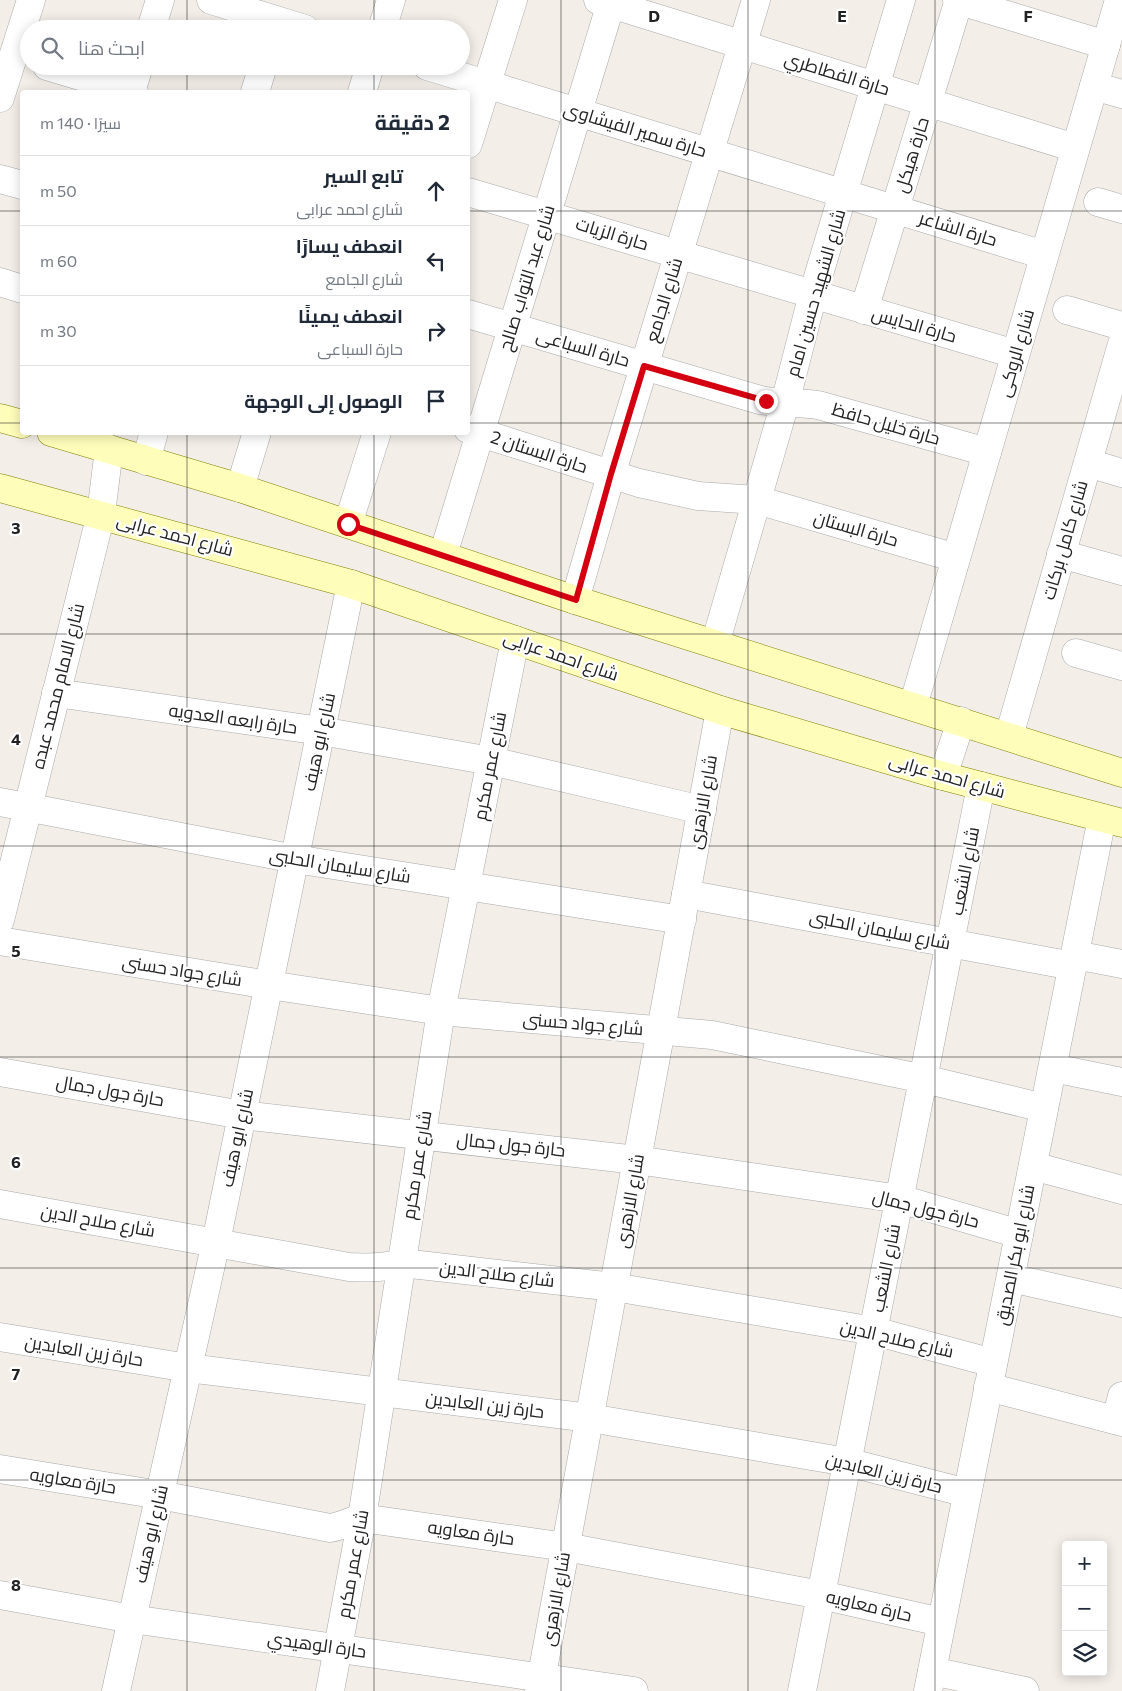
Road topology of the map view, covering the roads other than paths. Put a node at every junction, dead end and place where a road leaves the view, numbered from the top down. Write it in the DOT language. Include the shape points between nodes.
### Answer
graph roads {
  1 [pos="31,0"];
  2 [pos="160,0"];
  3 [pos="211,0"];
  4 [pos="391,0"];
  5 [pos="513,0"];
  6 [pos="756,0"];
  7 [pos="901,0"];
  8 [pos="958,0"];
  9 [pos="1119,0"];
  10 [pos="607,1"];
  11 [pos="278,16"];
  12 [pos="25,20"];
  13 [pos="154,20"];
  14 [pos="385,20"];
  15 [pos="20,36"];
  16 [pos="742,45"];
  17 [pos="1106,45"];
  18 [pos="14,56"];
  19 [pos="86,75"];
  20 [pos="260,75"];
  21 [pos="367,75"];
  22 [pos="456,75"];
  23 [pos="486,84"];
  24 [pos="134,86"];
  25 [pos="875,86"];
  26 [pos="1094,86"];
  27 [pos="256,90"];
  28 [pos="363,90"];
  29 [pos="1122,94"];
  30 [pos="0,98"];
  31 [pos="928,102"];
  32 [pos="578,112"];
  33 [pos="470,137"];
  34 [pos="1076,148"];
  35 [pos="709,152"];
  36 [pos="0,179"];
  37 [pos="20,184"];
  38 [pos="470,193"];
  39 [pos="843,194"];
  40 [pos="895,210"];
  41 [pos="546,215"];
  42 [pos="678,254"];
  43 [pos="1044,255"];
  44 [pos="0,282"];
  45 [pos="20,288"];
  46 [pos="813,294"];
  47 [pos="864,310"];
  48 [pos="1068,310"];
  49 [pos="470,315"];
  50 [pos="1122,326"];
  51 [pos="512,328"];
  52 [pos="1016,354"];
  53 [pos="1120,356"];
  54 [pos="644,366"];
  55 [pos="785,404"];
  56 [pos="0,418"];
  57 [pos="20,423"];
  58 [pos="474,431"];
  59 [pos="61,435"];
  60 [pos="153,435"];
  61 [pos="256,435"];
  62 [pos="376,435"];
  63 [pos="109,450"];
  64 [pos="987,452"];
  65 [pos="146,460"];
  66 [pos="1088,463"];
  67 [pos="1122,473"];
  68 [pos="611,474"];
  69 [pos="0,488"];
  70 [pos="240,488"];
  71 [pos="757,500"];
  72 [pos="101,514"];
  73 [pos="348,524"];
  74 [pos="1061,554"];
  75 [pos="443,556"];
  76 [pos="956,558"];
  77 [pos="1122,571"];
  78 [pos="352,584"];
  79 [pos="576,600"];
  80 [pos="515,640"];
  81 [pos="715,644"];
  82 [pos="1076,653"];
  83 [pos="1122,666"];
  84 [pos="56,693"];
  85 [pos="913,706"];
  86 [pos="720,710"];
  87 [pos="961,721"];
  88 [pos="321,731"];
  89 [pos="1009,736"];
  90 [pos="491,761"];
  91 [pos="1122,772"];
  92 [pos="943,776"];
  93 [pos="981,786"];
  94 [pos="0,802"];
  95 [pos="27,809"];
  96 [pos="702,810"];
  97 [pos="1112,821"];
  98 [pos="295,860"];
  99 [pos="466,886"];
  100 [pos="684,907"];
  101 [pos="0,920"];
  102 [pos="0,941"];
  103 [pos="951,943"];
  104 [pos="1074,960"];
  105 [pos="1122,964"];
  106 [pos="269,986"];
  107 [pos="441,1011"];
  108 [pos="661,1031"];
  109 [pos="1053,1068"];
  110 [pos="0,1072"];
  111 [pos="924,1079"];
  112 [pos="1122,1082"];
  113 [pos="1044,1108"];
  114 [pos="242,1115"];
  115 [pos="422,1135"];
  116 [pos="638,1160"];
  117 [pos="1033,1166"];
  118 [pos="1122,1190"];
  119 [pos="900,1199"];
  120 [pos="0,1204"];
  121 [pos="1019,1234"];
  122 [pos="216,1242"];
  123 [pos="402,1263"];
  124 [pos="1011,1278"];
  125 [pos="614,1287"];
  126 [pos="1122,1303"];
  127 [pos="874,1331"];
  128 [pos="0,1337"];
  129 [pos="188,1368"];
  130 [pos="991,1375"];
  131 [pos="382,1392"];
  132 [pos="1120,1413"];
  133 [pos="590,1418"];
  134 [pos="848,1462"];
  135 [pos="0,1469"];
  136 [pos="967,1493"];
  137 [pos="160,1495"];
  138 [pos="362,1518"];
  139 [pos="566,1547"];
  140 [pos="0,1595"];
  141 [pos="821,1595"];
  142 [pos="132,1619"];
  143 [pos="941,1622"];
  144 [pos="338,1648"];
  145 [pos="930,1681"];
  146 [pos="540,1684"];
  147 [pos="116,1691"];
  148 [pos="330,1691"];
  149 [pos="634,1691"];
  150 [pos="802,1691"];
  151 [pos="1025,1691"];
  1 -- 12 [label="street"];
  2 -- 13 [label="street"];
  3 -- 11 [label="street"];
  4 -- 14 [label="street"];
  5 -- 23 [label="street"];
  6 -- 16 [label="street, شارع الجامع"];
  7 -- 25 [label="street, شارع الشهيد حسين امام"];
  8 -- 17 [label="street"];
  8 -- 31 [label="street, حارة هيكل"];
  9 -- 17 [label="street, شارع الروكى"];
  10 -- 16 [label="street, حارة الفطاطري"];
  10 -- 32 [label="street, شارع عبد التواب صالح"];
  15 -- 18 [label="street"];
  16 -- 25 [label="street, حارة الفطاطري"];
  16 -- 35 [label="street, شارع الجامع"];
  17 -- 26 [label="street, شارع الروكى"];
  18 -- 30 [label="street"];
  19 -- 24 [label="street"];
  20 -- 27 [label="street"];
  21 -- 28 [label="street"];
  22 -- 23 [label="street, حارة سمير الفيشاوى"];
  23 -- 32 [label="street, حارة سمير الفيشاوى"];
  23 -- 33 [label="street"];
  25 -- 31 [label="street, حارة الفطاطري"];
  25 -- 39 [label="street, شارع الشهيد حسين امام"];
  26 -- 29 [label="street"];
  26 -- 34 [label="street, شارع الروكى"];
  31 -- 34 [label="street, حارة الفطاطري"];
  31 -- 40 [label="street, حارة هيكل"];
  32 -- 35 [label="street, حارة سمير الفيشاوى"];
  32 -- 41 [label="street, شارع عبد التواب صالح"];
  34 -- 43 [label="street, شارع الروكى"];
  35 -- 39 [label="street, حارة سمير الفيشاوى"];
  35 -- 42 [label="street, شارع الجامع"];
  36 -- 37 [label="street"];
  38 -- 41 [label="street, حارة الزيات"];
  39 -- 40 [label="street, حارة الشاعر"];
  39 -- 46 [label="street, شارع الشهيد حسين امام"];
  40 -- 43 [label="street, حارة الشاعر"];
  40 -- 47 [label="street, حارة هيكل"];
  41 -- 42 [label="street, حارة الزيات"];
  41 -- 51 [label="street, شارع عبد التواب صالح"];
  42 -- 46 [label="street, حارة الزيات"];
  42 -- 54 [label="street, شارع الجامع"];
  43 -- 52 [label="street, شارع الروكى"];
  44 -- 45 [label="street"];
  46 -- 47 [label="street, حارة الحايس"];
  46 -- 55 [label="street, شارع الشهيد حسين امام"];
  47 -- 52 [label="street, حارة الحايس"];
  48 -- 50 [label="street"];
  49 -- 51 [label="street, حارة السباعى"];
  51 -- 54 [label="street, حارة السباعى"];
  51 -- 58 [label="street, شارع عبد التواب صالح"];
  52 -- 64 [label="street, شارع الروكى"];
  53 -- 66 [label="street, شارع كامل بركات"];
  54 -- 55 [label="street, حارة السباعى" via="760,400"];
  54 -- 68 [label="street, شارع الجامع"];
  55 -- 64 [label="street, حارة خليل حافظ" via="818,405"];
  55 -- 71 [label="street, شارع الشهيد حسين امام"];
  56 -- 57 [label="street"];
  58 -- 68 [label="street, حارة البستان 2"];
  58 -- 75 [label="street, شارع عبد التواب صالح"];
  59 -- 63 [label="street"];
  60 -- 65 [label="street"];
  61 -- 70 [label="street"];
  62 -- 73 [label="street"];
  63 -- 65 [label="street"];
  63 -- 72 [label="street, شارع الامام محمد عبده"];
  64 -- 76 [label="street, شارع الروكى"];
  65 -- 70 [label="street"];
  66 -- 67 [label="street"];
  66 -- 74 [label="street, شارع كامل بركات"];
  68 -- 71 [label="street, حارة البستان 2" via="698,496"];
  68 -- 79 [label="street, شارع الجامع"];
  69 -- 72 [label="street, شارع احمد عرابى"];
  70 -- 73 [label="street"];
  71 -- 76 [label="street, حارة البستان"];
  71 -- 81 [label="street, شارع الشهيد حسين امام"];
  72 -- 78 [label="street, شارع احمد عرابى"];
  72 -- 84 [label="street, شارع الامام محمد عبده"];
  73 -- 75 [label="street"];
  74 -- 77 [label="street"];
  74 -- 89 [label="street, شارع كامل بركات"];
  75 -- 79 [label="street"];
  76 -- 85 [label="street, شارع الروكى"];
  78 -- 80 [label="street, شارع احمد عرابى"];
  78 -- 88 [label="street, شارع ابو هيف"];
  79 -- 81 [label="street"];
  80 -- 86 [label="street, شارع احمد عرابى"];
  80 -- 90 [label="street, شارع عمر مكرم"];
  81 -- 85 [label="street"];
  82 -- 83 [label="street"];
  84 -- 88 [label="street, حارة رابعه العدويه"];
  84 -- 95 [label="street, شارع الامام محمد عبده"];
  85 -- 87 [label="street"];
  86 -- 92 [label="street, شارع احمد عرابى"];
  86 -- 96 [label="street, شارع الازهرى"];
  87 -- 89 [label="street"];
  87 -- 92 [label="street"];
  88 -- 90 [label="street, حارة رابعه العدويه"];
  88 -- 98 [label="street, شارع ابو هيف"];
  89 -- 91 [label="street"];
  90 -- 96 [label="street, حارة رابعه العدويه"];
  90 -- 99 [label="street, شارع عمر مكرم"];
  92 -- 93 [label="street, شارع احمد عرابى"];
  93 -- 97 [label="street, شارع احمد عرابى"];
  93 -- 103 [label="street, شارع الشعب"];
  94 -- 95 [label="street, شارع سليمان الحلبى"];
  95 -- 98 [label="street, شارع سليمان الحلبى"];
  95 -- 101 [label="street, شارع الامام محمد عبده"];
  96 -- 100 [label="street, شارع الازهرى"];
  97 -- 104 [label="street, شارع ابو بكر الصديق"];
  98 -- 99 [label="street, شارع سليمان الحلبى"];
  98 -- 106 [label="street, شارع ابو هيف"];
  99 -- 100 [label="street, شارع سليمان الحلبى"];
  99 -- 107 [label="street, شارع عمر مكرم"];
  100 -- 103 [label="street, شارع سليمان الحلبى"];
  100 -- 108 [label="street, شارع الازهرى"];
  102 -- 106 [label="street, شارع جواد حسنى"];
  103 -- 104 [label="street, شارع سليمان الحلبى"];
  103 -- 111 [label="street, شارع الشعب"];
  104 -- 105 [label="street, شارع سليمان الحلبى"];
  104 -- 109 [label="street, شارع ابو بكر الصديق"];
  106 -- 107 [label="street, شارع جواد حسنى"];
  106 -- 114 [label="street, شارع ابو هيف"];
  107 -- 108 [label="street, شارع جواد حسنى"];
  107 -- 115 [label="street, شارع عمر مكرم"];
  108 -- 111 [label="street, شارع جواد حسنى" via="712,1035"];
  108 -- 116 [label="street, شارع الازهرى"];
  109 -- 112 [label="street"];
  109 -- 113 [label="street, شارع ابو بكر الصديق"];
  110 -- 114 [label="street, حارة جول جمال"];
  111 -- 113 [label="street, شارع جواد حسنى"];
  111 -- 119 [label="street, شارع الشعب"];
  113 -- 117 [label="street, شارع ابو بكر الصديق"];
  114 -- 115 [label="street, حارة جول جمال"];
  114 -- 122 [label="street, شارع ابو هيف"];
  115 -- 116 [label="street, حارة جول جمال"];
  115 -- 123 [label="street, شارع عمر مكرم"];
  116 -- 119 [label="street, حارة جول جمال"];
  116 -- 125 [label="street, شارع الازهرى"];
  117 -- 118 [label="street"];
  117 -- 121 [label="street, شارع ابو بكر الصديق"];
  119 -- 121 [label="street, حارة جول جمال"];
  119 -- 127 [label="street, شارع الشعب"];
  120 -- 122 [label="street, شارع صلاح الدين"];
  121 -- 124 [label="street, شارع ابو بكر الصديق"];
  122 -- 123 [label="street, شارع صلاح الدين" via="349,1267 370,1268"];
  122 -- 129 [label="street, شارع ابو هيف"];
  123 -- 125 [label="street, شارع صلاح الدين"];
  123 -- 131 [label="street, شارع عمر مكرم"];
  124 -- 126 [label="street"];
  124 -- 130 [label="street, شارع ابو بكر الصديق"];
  125 -- 127 [label="street, شارع صلاح الدين"];
  125 -- 133 [label="street, شارع الازهرى"];
  127 -- 130 [label="street, شارع صلاح الدين"];
  127 -- 134 [label="street, شارع الشعب"];
  128 -- 129 [label="street, حارة زين العابدين"];
  129 -- 131 [label="street, حارة زين العابدين"];
  129 -- 137 [label="street, شارع ابو هيف"];
  130 -- 132 [label="street, شارع صلاح الدين"];
  130 -- 136 [label="street, شارع ابو بكر الصديق"];
  131 -- 133 [label="street, حارة زين العابدين"];
  131 -- 138 [label="street, شارع عمر مكرم"];
  133 -- 134 [label="street, حارة زين العابدين"];
  133 -- 139 [label="street, شارع الازهرى"];
  134 -- 136 [label="street, حارة زين العابدين"];
  134 -- 141 [label="street, شارع الشعب"];
  135 -- 137 [label="street, حارة معاويه"];
  136 -- 143 [label="street, شارع ابو بكر الصديق"];
  137 -- 138 [label="street, حارة معاويه" via="330,1528"];
  137 -- 142 [label="street, شارع ابو هيف"];
  138 -- 139 [label="street, حارة معاويه"];
  138 -- 144 [label="street, شارع عمر مكرم"];
  139 -- 141 [label="street, حارة معاويه"];
  139 -- 146 [label="street, شارع الازهرى"];
  140 -- 142 [label="street, حارة الوهيدي"];
  141 -- 143 [label="street, حارة معاويه"];
  141 -- 150 [label="street, شارع الشعب"];
  142 -- 144 [label="street, حارة الوهيدي"];
  142 -- 147 [label="street, شارع ابو هيف"];
  143 -- 145 [label="street, شارع ابو بكر الصديق"];
  144 -- 146 [label="street, حارة الوهيدي"];
  144 -- 148 [label="street, شارع عمر مكرم"];
  145 -- 151 [label="street"];
  146 -- 149 [label="street, حارة الوهيدي"];
}
